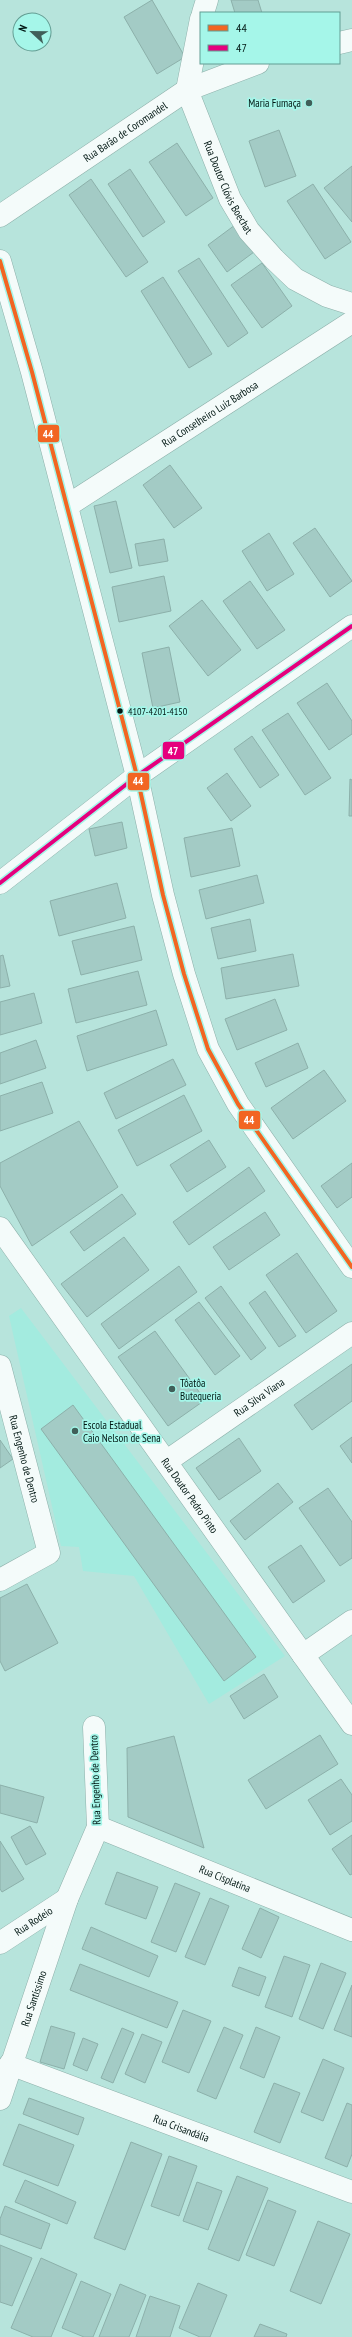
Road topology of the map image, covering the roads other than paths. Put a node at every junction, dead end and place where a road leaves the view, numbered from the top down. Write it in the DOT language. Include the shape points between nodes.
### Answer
graph roads {
  1 [pos="207,0"];
  2 [pos="203,12"];
  3 [pos="200,24"];
  4 [pos="352,40"];
  5 [pos="340,43"];
  6 [pos="255,64"];
  7 [pos="187,90"];
  8 [pos="0,216"];
  9 [pos="0,261"];
  10 [pos="352,304"];
  11 [pos="352,322"];
  12 [pos="67,506"];
  13 [pos="352,626"];
  14 [pos="137,776"];
  15 [pos="0,883"];
  16 [pos="0,1228"];
  17 [pos="352,1267"];
  18 [pos="352,1333"];
  19 [pos="0,1366"];
  20 [pos="167,1462"];
  21 [pos="0,1580"];
  22 [pos="352,1621"];
  23 [pos="303,1655"];
  24 [pos="352,1724"];
  25 [pos="94,1727"];
  26 [pos="98,1828"];
  27 [pos="67,1899"];
  28 [pos="352,1930"];
  29 [pos="0,1943"];
  30 [pos="10,2064"];
  31 [pos="0,2098"];
  32 [pos="352,2192"];
  1 -- 2 [label="street"];
  3 -- 7 [label="street"];
  4 -- 5 [label="street"];
  6 -- 7 [label="street, Rua Barão de Coromandel"];
  7 -- 8 [label="street, Rua Barão de Coromandel"];
  7 -- 10 [label="street, Rua Doutor Clóvis Boechat" via="230,200 249,231 274,260 295,279 327,296"];
  9 -- 12 [label="street"];
  11 -- 12 [label="street, Rua Conselheiro Luiz Barbosa"];
  12 -- 14 [label="street"];
  13 -- 14 [label="street"];
  14 -- 15 [label="street"];
  14 -- 17 [label="street" via="163,895 208,1050 238,1104"];
  16 -- 20 [label="street, Rua Doutor Pedro Pinto"];
  18 -- 20 [label="street, Rua Silva Viana"];
  19 -- 21 [label="street, Rua Engenho de Dentro" via="49,1553"];
  20 -- 23 [label="street, Rua Doutor Pedro Pinto"];
  22 -- 23 [label="street"];
  23 -- 24 [label="street, Rua Doutor Pedro Pinto"];
  25 -- 26 [label="street, Rua Engenho de Dentro"];
  26 -- 27 [label="street, Rua Engenho de Dentro"];
  26 -- 28 [label="street, Rua Cisplatina"];
  27 -- 29 [label="street, Rua Rodeio"];
  27 -- 30 [label="street, Rua Santíssimo"];
  30 -- 31 [label="street, Rua Santíssimo"];
  30 -- 32 [label="street, Rua Crisandália"];
}
